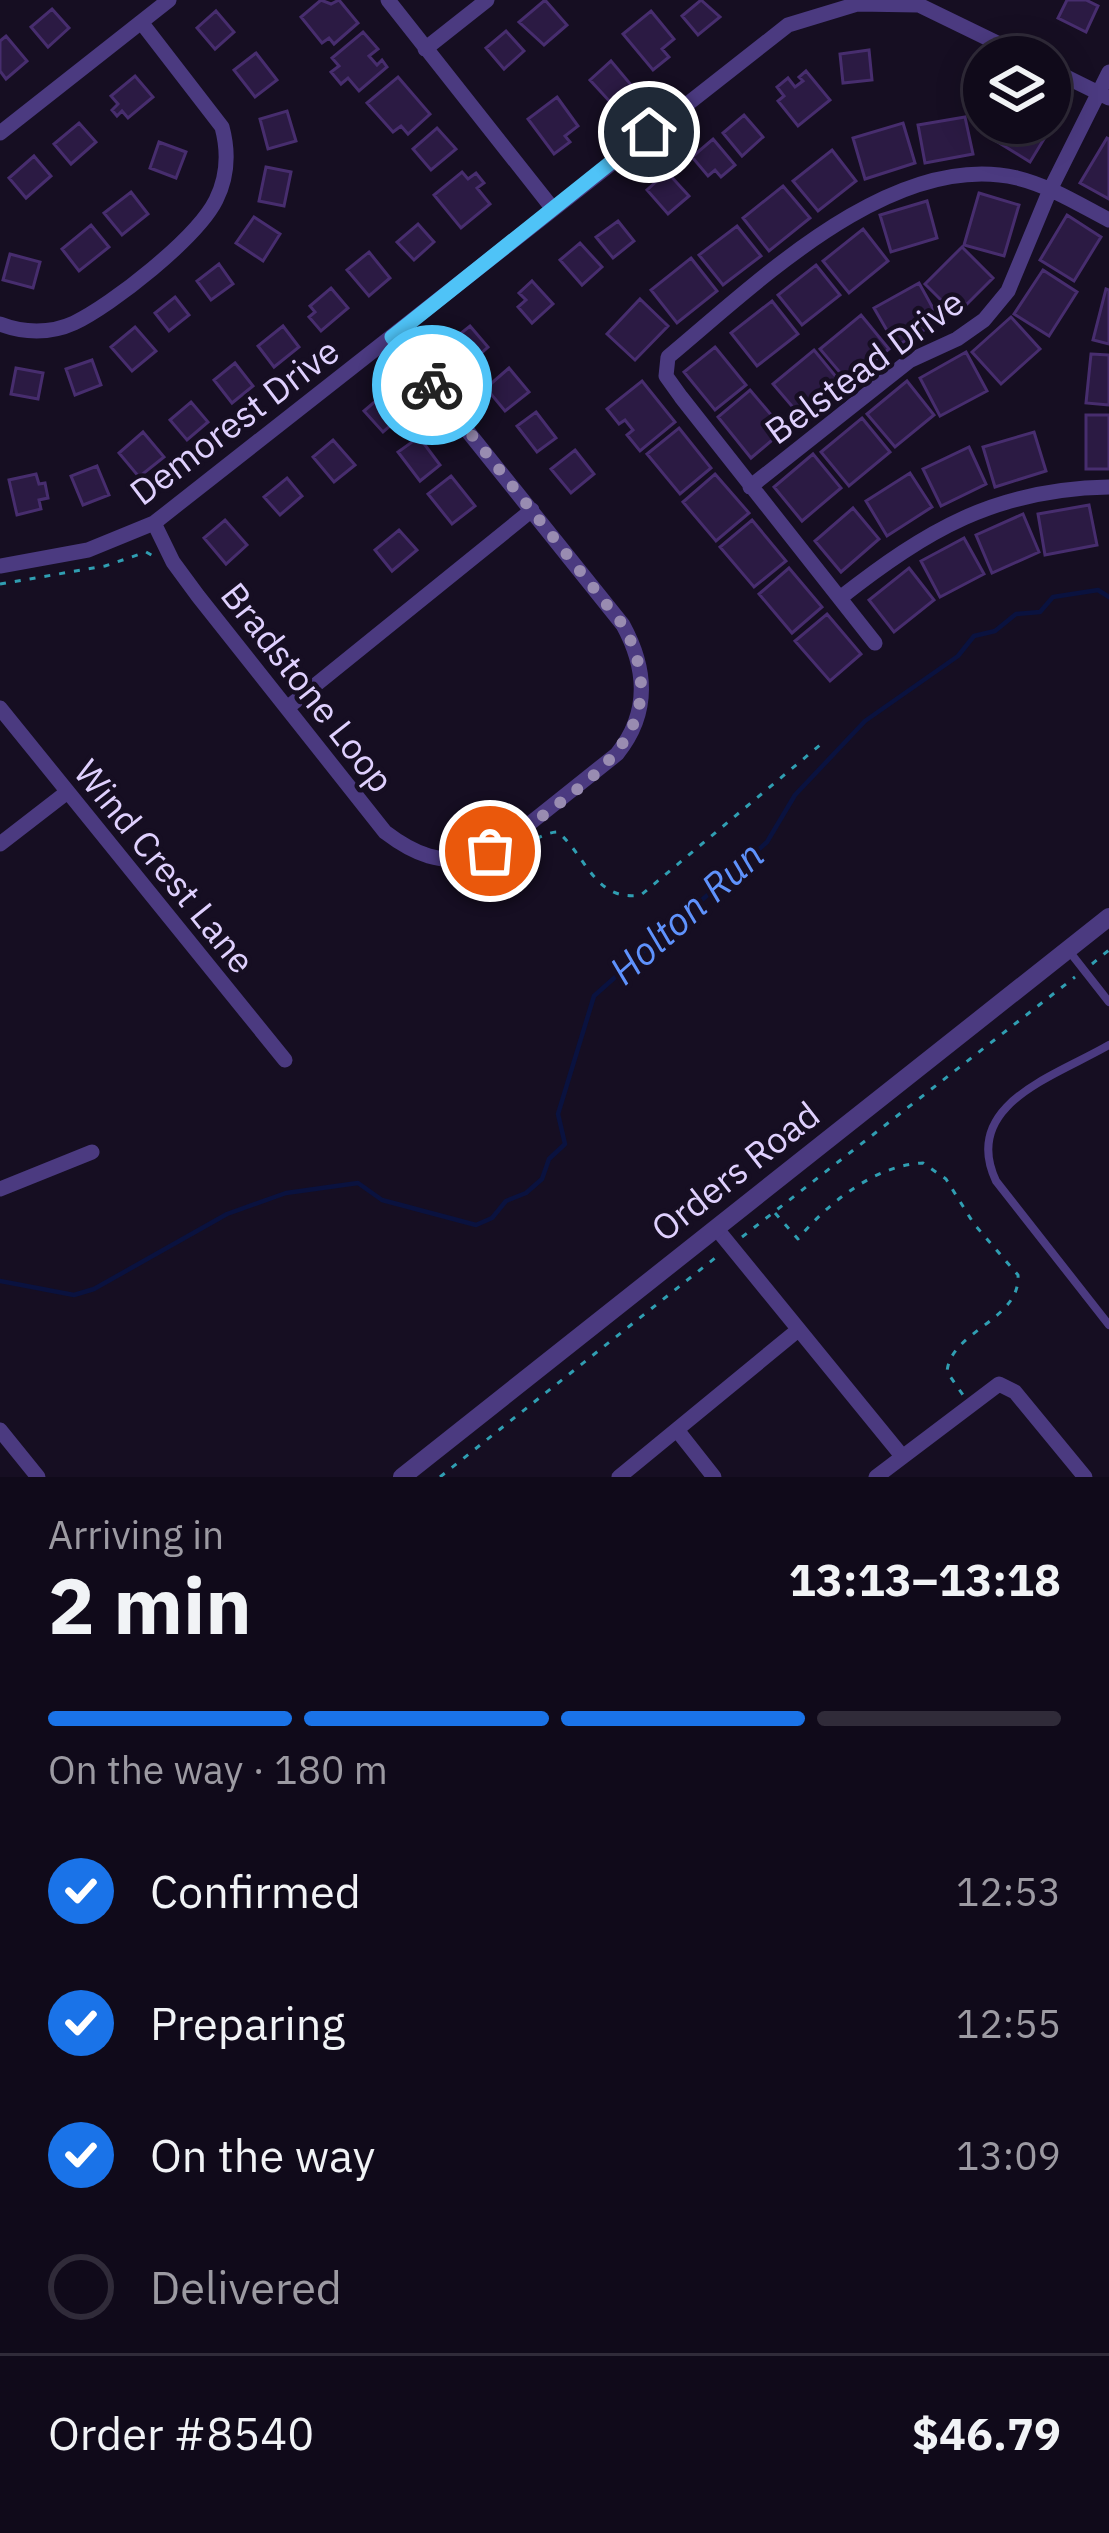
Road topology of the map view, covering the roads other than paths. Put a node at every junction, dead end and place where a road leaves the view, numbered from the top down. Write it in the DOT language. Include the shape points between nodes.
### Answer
graph roads {
  1 [pos="169,0"];
  2 [pos="388,0"];
  3 [pos="487,0"];
  4 [pos="920,2"];
  5 [pos="141,22"];
  6 [pos="986,36"];
  7 [pos="425,49"];
  8 [pos="1109,72"];
  9 [pos="1071,79"];
  10 [pos="1104,95"];
  11 [pos="0,134"];
  12 [pos="1050,190"];
  13 [pos="553,209"];
  14 [pos="1109,220"];
  15 [pos="0,324"];
  16 [pos="392,337"];
  17 [pos="750,487"];
  18 [pos="1109,487"];
  19 [pos="532,510"];
  20 [pos="154,523"];
  21 [pos="0,566"];
  22 [pos="839,598"];
  23 [pos="875,643"];
  24 [pos="0,708"];
  25 [pos="286,708"];
  26 [pos="66,793"];
  27 [pos="0,844"];
  28 [pos="1107,923"];
  29 [pos="1068,950"];
  30 [pos="1109,1002"];
  31 [pos="1109,1046"];
  32 [pos="285,1060"];
  33 [pos="92,1152"];
  34 [pos="0,1190"];
  35 [pos="716,1228"];
  36 [pos="1109,1325"];
  37 [pos="798,1330"];
  38 [pos="0,1430"];
  39 [pos="676,1430"];
  40 [pos="902,1456"];
  41 [pos="38,1477"];
  42 [pos="402,1477"];
  43 [pos="619,1477"];
  44 [pos="714,1477"];
  45 [pos="876,1477"];
  46 [pos="1085,1477"];
  1 -- 5 [label="street"];
  2 -- 7 [label="street"];
  3 -- 7 [label="street"];
  4 -- 6 [label="street, Demorest Drive"];
  4 -- 13 [label="street, Demorest Drive" via="857,4 788,26"];
  5 -- 11 [label="street"];
  5 -- 15 [label="street" via="222,127 226,172 214,203 201,224 100,308 30,332"];
  7 -- 13 [label="street"];
  8 -- 10 [label="street, Belstead Drive"];
  9 -- 10 [label="street"];
  10 -- 12 [label="street, Belstead Drive"];
  12 -- 14 [label="street"];
  12 -- 17 [label="street, Belstead Drive" via="1008,291 984,320 909,362"];
  12 -- 17 [label="street" via="971,175 890,194 831,226 668,357 665,376"];
  13 -- 16 [label="street, Demorest Drive"];
  16 -- 19 [label="street, Bradstone Loop"];
  16 -- 20 [label="street, Demorest Drive"];
  17 -- 22 [label="street"];
  18 -- 22 [label="street" via="1053,490 947,524"];
  19 -- 25 [label="street"];
  19 -- 25 [label="street, Bradstone Loop" via="633,644 642,704 617,754 505,844 464,860 436,859 385,832"];
  20 -- 21 [label="street, Demorest Drive" via="88,550"];
  20 -- 25 [label="street, Bradstone Loop" via="173,562"];
  22 -- 23 [label="street"];
  24 -- 26 [label="street, Wind Crest Lane"];
  26 -- 27 [label="street"];
  26 -- 32 [label="street, Wind Crest Lane"];
  28 -- 29 [label="street, Orders Road"];
  29 -- 30 [label="lane"];
  29 -- 35 [label="street, Orders Road"];
  31 -- 36 [label="lane" via="1009,1102 987,1139 996,1181"];
  33 -- 34 [label="street"];
  35 -- 37 [label="street"];
  35 -- 42 [label="street, Orders Road"];
  37 -- 39 [label="street"];
  37 -- 40 [label="street"];
  38 -- 41 [label="street"];
  39 -- 43 [label="street"];
  39 -- 44 [label="street"];
  40 -- 45 [label="street"];
  40 -- 46 [label="street" via="999,1384 1015,1392"];
}
